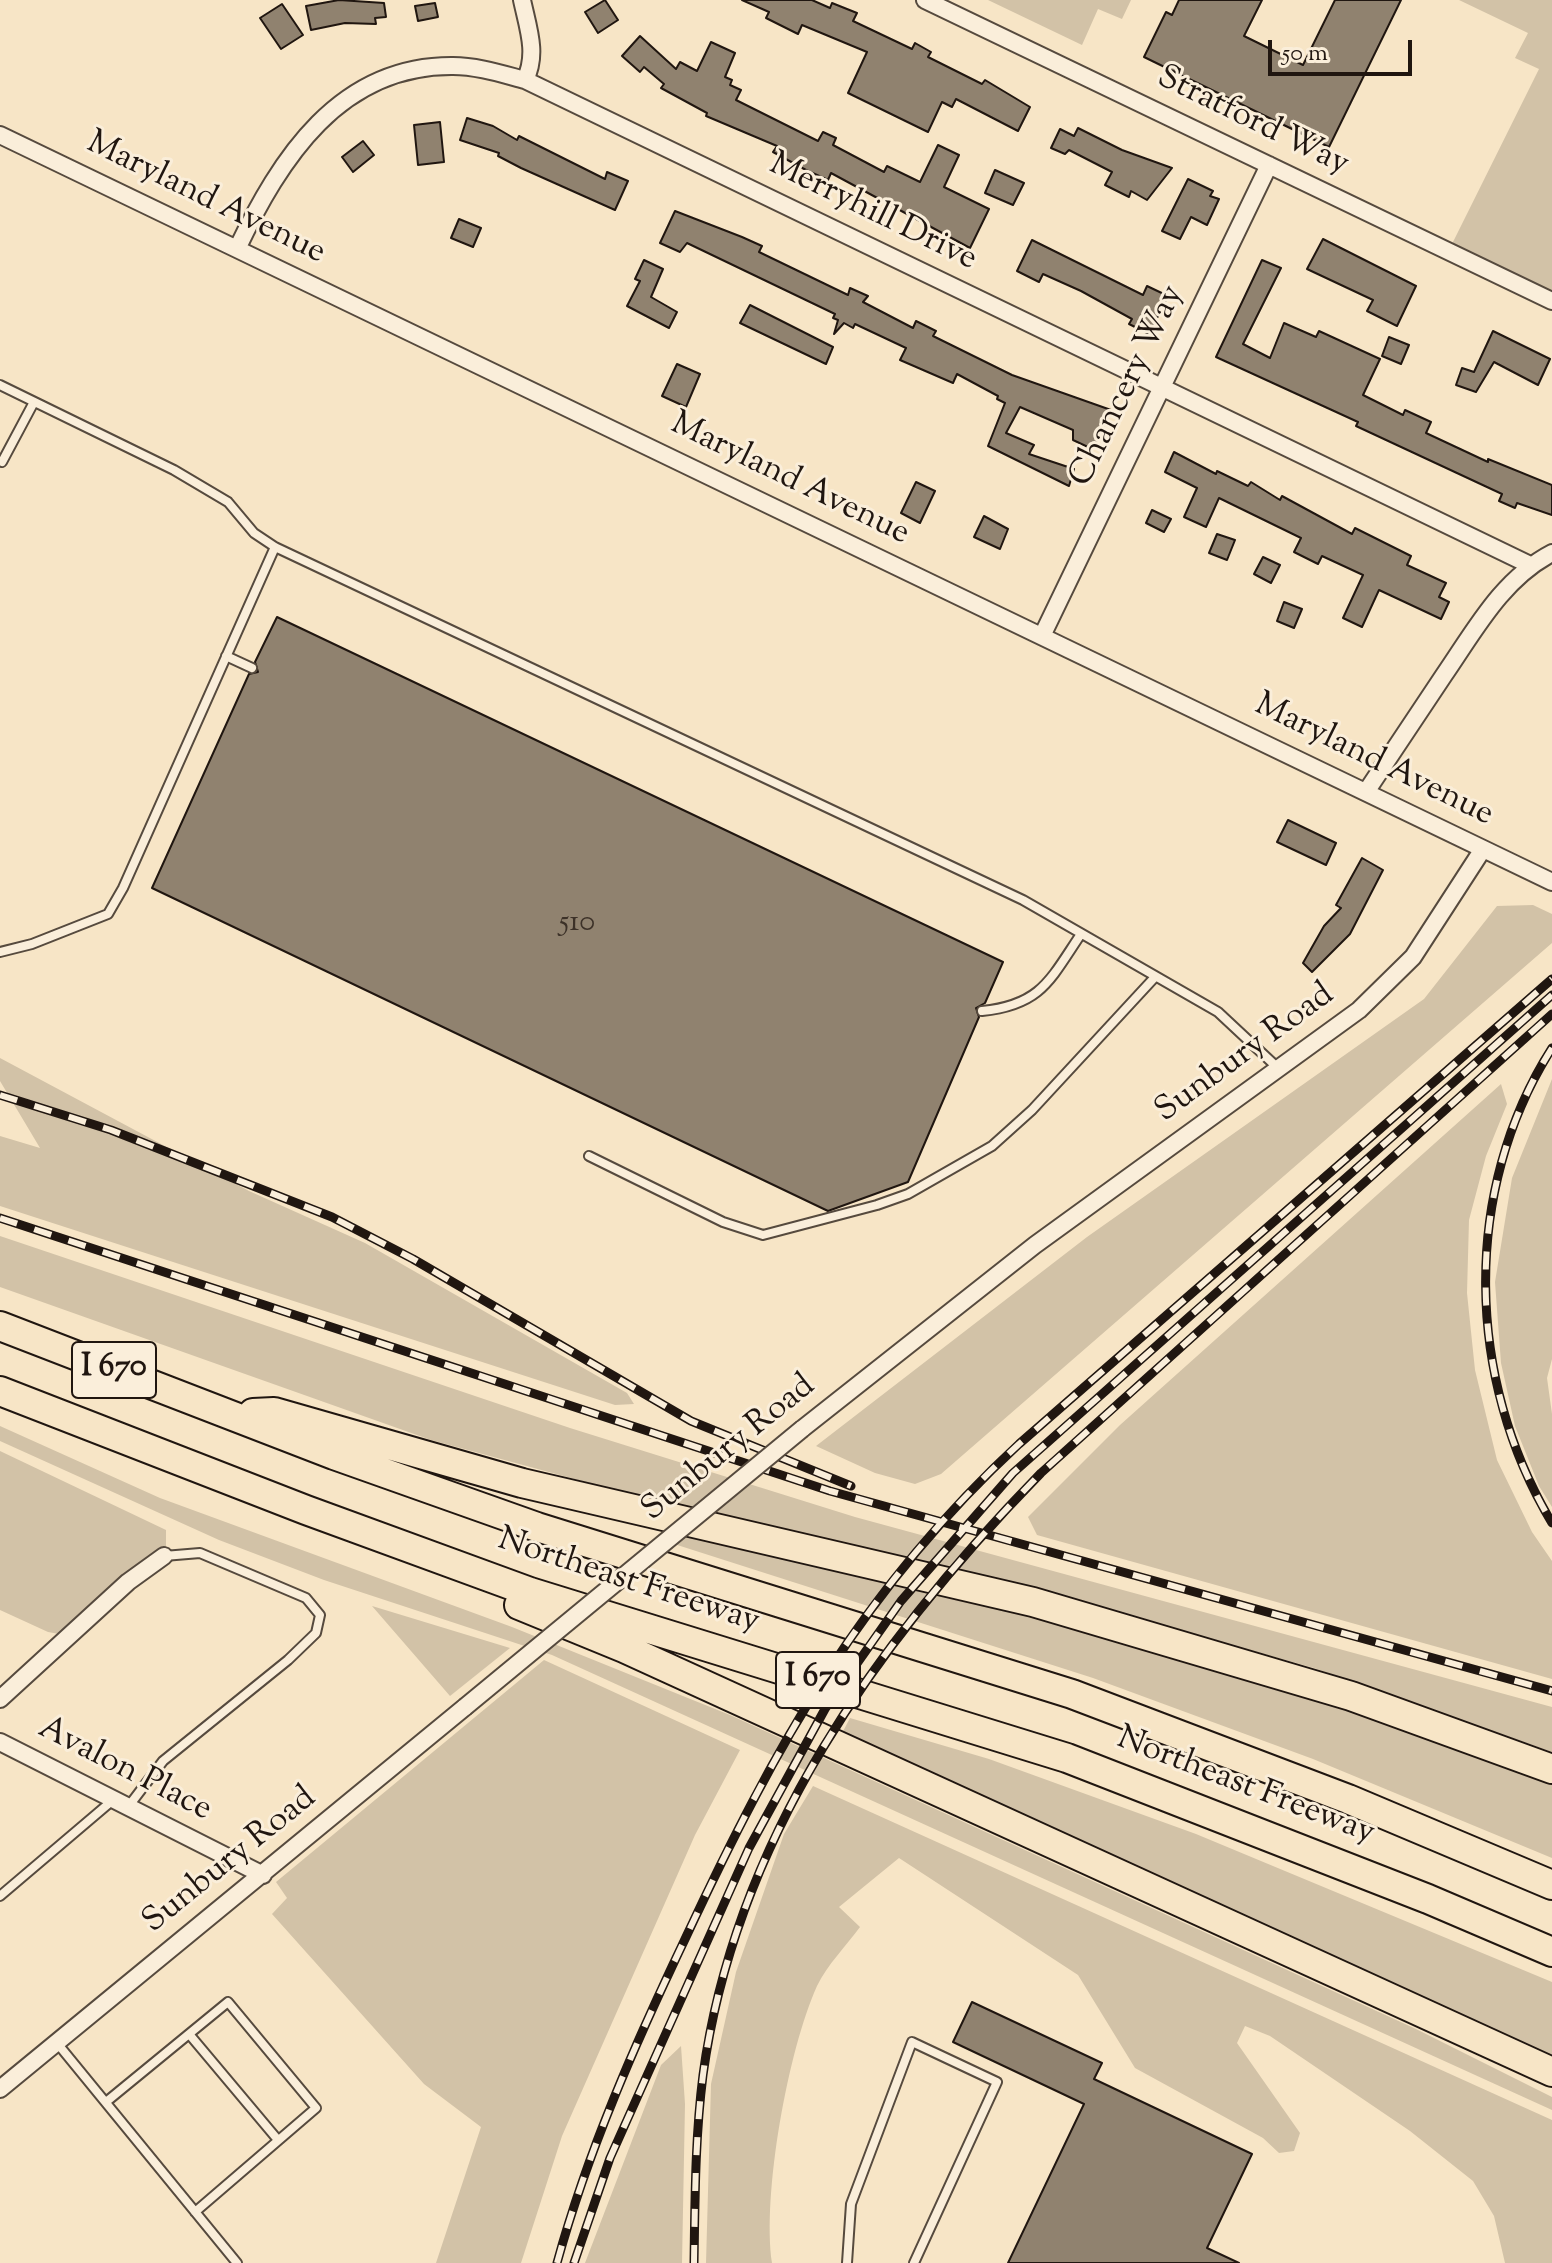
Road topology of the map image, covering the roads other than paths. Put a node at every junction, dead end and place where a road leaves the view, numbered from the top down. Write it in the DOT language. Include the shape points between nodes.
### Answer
graph roads {
  1 [pos="522,0"];
  2 [pos="925,0"];
  3 [pos="525,80"];
  4 [pos="0,135"];
  5 [pos="1269,165"];
  6 [pos="237,249"];
  7 [pos="1552,301"];
  8 [pos="0,385"];
  9 [pos="1162,387"];
  10 [pos="34,402"];
  11 [pos="2,462"];
  12 [pos="275,547"];
  13 [pos="1552,553"];
  14 [pos="1530,565"];
  15 [pos="1042,636"];
  16 [pos="226,656"];
  17 [pos="252,668"];
  18 [pos="1366,792"];
  19 [pos="1483,849"];
  20 [pos="1552,882"];
  21 [pos="1081,934"];
  22 [pos="0,952"];
  23 [pos="1155,977"];
  24 [pos="982,1011"];
  25 [pos="1280,1070"];
  26 [pos="589,1156"];
  27 [pos="0,1326"];
  28 [pos="0,1391"];
  29 [pos="228,1415"];
  30 [pos="80,1421"];
  31 [pos="164,1556"];
  32 [pos="0,1699"];
  33 [pos="0,1742"];
  34 [pos="1552,1769"];
  35 [pos="121,1803"];
  36 [pos="263,1875"];
  37 [pos="1552,1885"];
  38 [pos="0,1896"];
  39 [pos="1552,1952"];
  40 [pos="189,2034"];
  41 [pos="57,2043"];
  42 [pos="1552,2072"];
  43 [pos="0,2089"];
  44 [pos="106,2102"];
  45 [pos="278,2140"];
  46 [pos="195,2212"];
  47 [pos="237,2263"];
  48 [pos="847,2263"];
  49 [pos="914,2263"];
  1 -- 3 [label="street" via="532,50"];
  2 -- 5 [label="street, Stratford Way"];
  3 -- 6 [label="street, Merryhill Drive" via="453,66 380,81 361,91 299,140"];
  3 -- 9 [label="street, Merryhill Drive"];
  4 -- 6 [label="street, Maryland Avenue"];
  5 -- 7 [label="street, Stratford Way"];
  5 -- 9 [label="street, Chancery Way"];
  6 -- 15 [label="street, Maryland Avenue"];
  8 -- 10 [label="lane"];
  9 -- 14 [label="street, Merryhill Drive"];
  9 -- 15 [label="street, Chancery Way"];
  10 -- 11 [label="lane"];
  10 -- 12 [label="lane" via="228,502 254,533"];
  12 -- 16 [label="lane"];
  12 -- 21 [label="lane" via="1023,900"];
  13 -- 14 [label="street"];
  14 -- 18 [label="street" via="1465,641"];
  15 -- 18 [label="street, Maryland Avenue"];
  16 -- 17 [label="lane"];
  16 -- 22 [label="lane" via="108,914"];
  18 -- 19 [label="street, Maryland Avenue"];
  19 -- 20 [label="street, Maryland Avenue"];
  19 -- 25 [label="street, Sunbury Road" via="1413,957 1359,1010"];
  21 -- 23 [label="lane"];
  21 -- 24 [label="lane" via="1034,996 1013,1007"];
  23 -- 25 [label="lane" via="1218,1012"];
  23 -- 26 [label="lane" via="992,1146 908,1194 877,1205 763,1235 723,1222"];
  25 -- 36 [label="street, Sunbury Road, bridge" via="1035,1245 802,1429"];
  27 -- 29 [label="highway, Northeast Freeway / I 670"];
  28 -- 30 [label="highway, Northeast Freeway / I 670"];
  29 -- 34 [label="highway" via="274,1412 522,1483 1033,1602 1351,1696"];
  29 -- 37 [label="highway, Northeast Freeway / I 670" via="597,1547 1072,1694 1334,1793"];
  30 -- 39 [label="highway, Northeast Freeway / I 670" via="530,1592 1067,1758"];
  30 -- 42 [label="highway" via="235,1493 624,1648"];
  31 -- 32 [label="street" via="128,1582"];
  31 -- 35 [label="lane" via="200,1553 306,1598 320,1615 316,1633 288,1660 163,1761"];
  33 -- 35 [label="street, Avalon Place"];
  35 -- 36 [label="street, Avalon Place"];
  35 -- 38 [label="lane"];
  36 -- 41 [label="street, Sunbury Road"];
  40 -- 44 [label="lane"];
  40 -- 45 [label="lane"];
  40 -- 45 [label="lane" via="228,2002 316,2108"];
  41 -- 43 [label="street, Sunbury Road"];
  41 -- 44 [label="lane"];
  44 -- 46 [label="lane"];
  45 -- 46 [label="lane"];
  46 -- 47 [label="lane"];
  48 -- 49 [label="lane" via="851,2204 912,2042 997,2082"];
}
